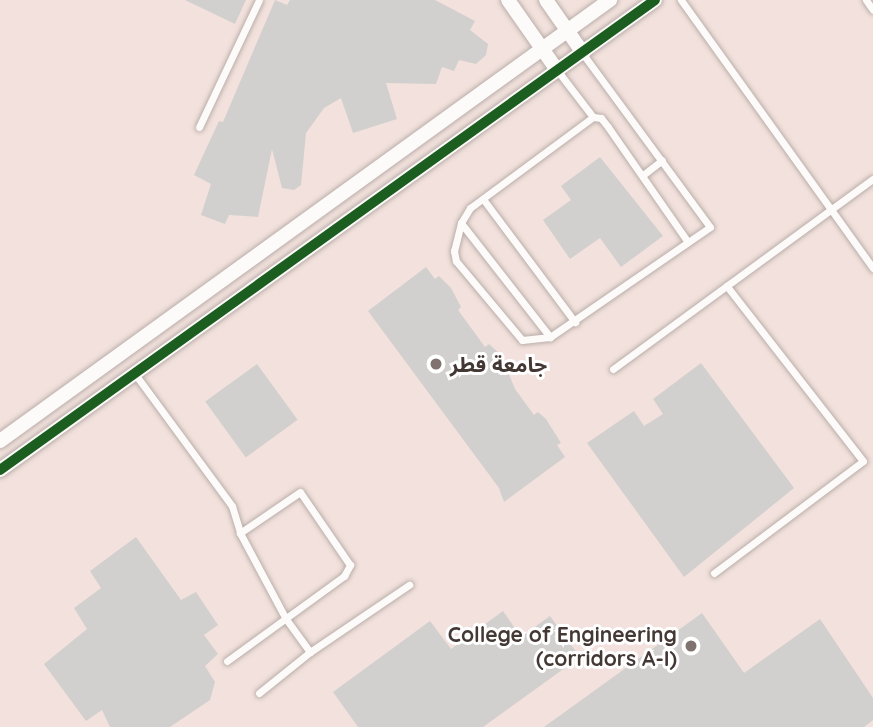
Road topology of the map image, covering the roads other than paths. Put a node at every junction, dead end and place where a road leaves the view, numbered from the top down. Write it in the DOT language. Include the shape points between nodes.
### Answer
graph roads {
  1 [pos="259,0"];
  2 [pos="508,0"];
  3 [pos="546,0"];
  4 [pos="655,0"];
  5 [pos="681,0"];
  6 [pos="866,0"];
  7 [pos="605,3"];
  8 [pos="873,10"];
  9 [pos="616,28"];
  10 [pos="568,31"];
  11 [pos="544,49"];
  12 [pos="583,52"];
  13 [pos="557,70"];
  14 [pos="593,117"];
  15 [pos="199,127"];
  16 [pos="662,160"];
  17 [pos="643,175"];
  18 [pos="873,179"];
  19 [pos="483,199"];
  20 [pos="830,209"];
  21 [pos="461,223"];
  22 [pos="688,242"];
  23 [pos="873,268"];
  24 [pos="727,286"];
  25 [pos="575,323"];
  26 [pos="550,337"];
  27 [pos="614,369"];
  28 [pos="135,374"];
  29 [pos="76,389"];
  30 [pos="88,408"];
  31 [pos="0,441"];
  32 [pos="873,458"];
  33 [pos="863,461"];
  34 [pos="0,470"];
  35 [pos="240,533"];
  36 [pos="714,573"];
  37 [pos="409,586"];
  38 [pos="286,620"];
  39 [pos="310,652"];
  40 [pos="227,661"];
  41 [pos="258,693"];
  1 -- 15 [label="lane"];
  2 -- 11 [label="street"];
  3 -- 10 [label="street"];
  4 -- 9 [label="street"];
  5 -- 20 [label="lane"];
  6 -- 8 [label="lane"];
  7 -- 9 [label="street"];
  7 -- 10 [label="street"];
  9 -- 12 [label="street"];
  10 -- 11 [label="street"];
  10 -- 12 [label="street"];
  11 -- 13 [label="street"];
  11 -- 29 [label="street"];
  12 -- 13 [label="street"];
  12 -- 16 [label="lane"];
  13 -- 14 [label="lane"];
  13 -- 28 [label="street"];
  14 -- 17 [label="lane" via="601,118"];
  14 -- 19 [label="lane"];
  16 -- 17 [label="lane"];
  16 -- 22 [label="lane" via="710,227"];
  17 -- 22 [label="lane"];
  18 -- 20 [label="lane"];
  19 -- 21 [label="lane"];
  19 -- 25 [label="lane"];
  20 -- 23 [label="lane"];
  20 -- 24 [label="lane"];
  21 -- 26 [label="lane"];
  21 -- 26 [label="lane" via="456,261 522,340"];
  22 -- 25 [label="lane"];
  24 -- 27 [label="lane"];
  24 -- 33 [label="lane"];
  25 -- 26 [label="lane"];
  28 -- 30 [label="street"];
  28 -- 35 [label="lane" via="232,506"];
  29 -- 30 [label="street"];
  29 -- 31 [label="street"];
  30 -- 34 [label="street"];
  32 -- 33 [label="lane"];
  33 -- 36 [label="lane"];
  35 -- 38 [label="lane"];
  35 -- 38 [label="lane" via="300,492 350,565 344,576"];
  37 -- 39 [label="lane"];
  38 -- 39 [label="lane"];
  38 -- 40 [label="lane"];
  39 -- 41 [label="lane"];
}
